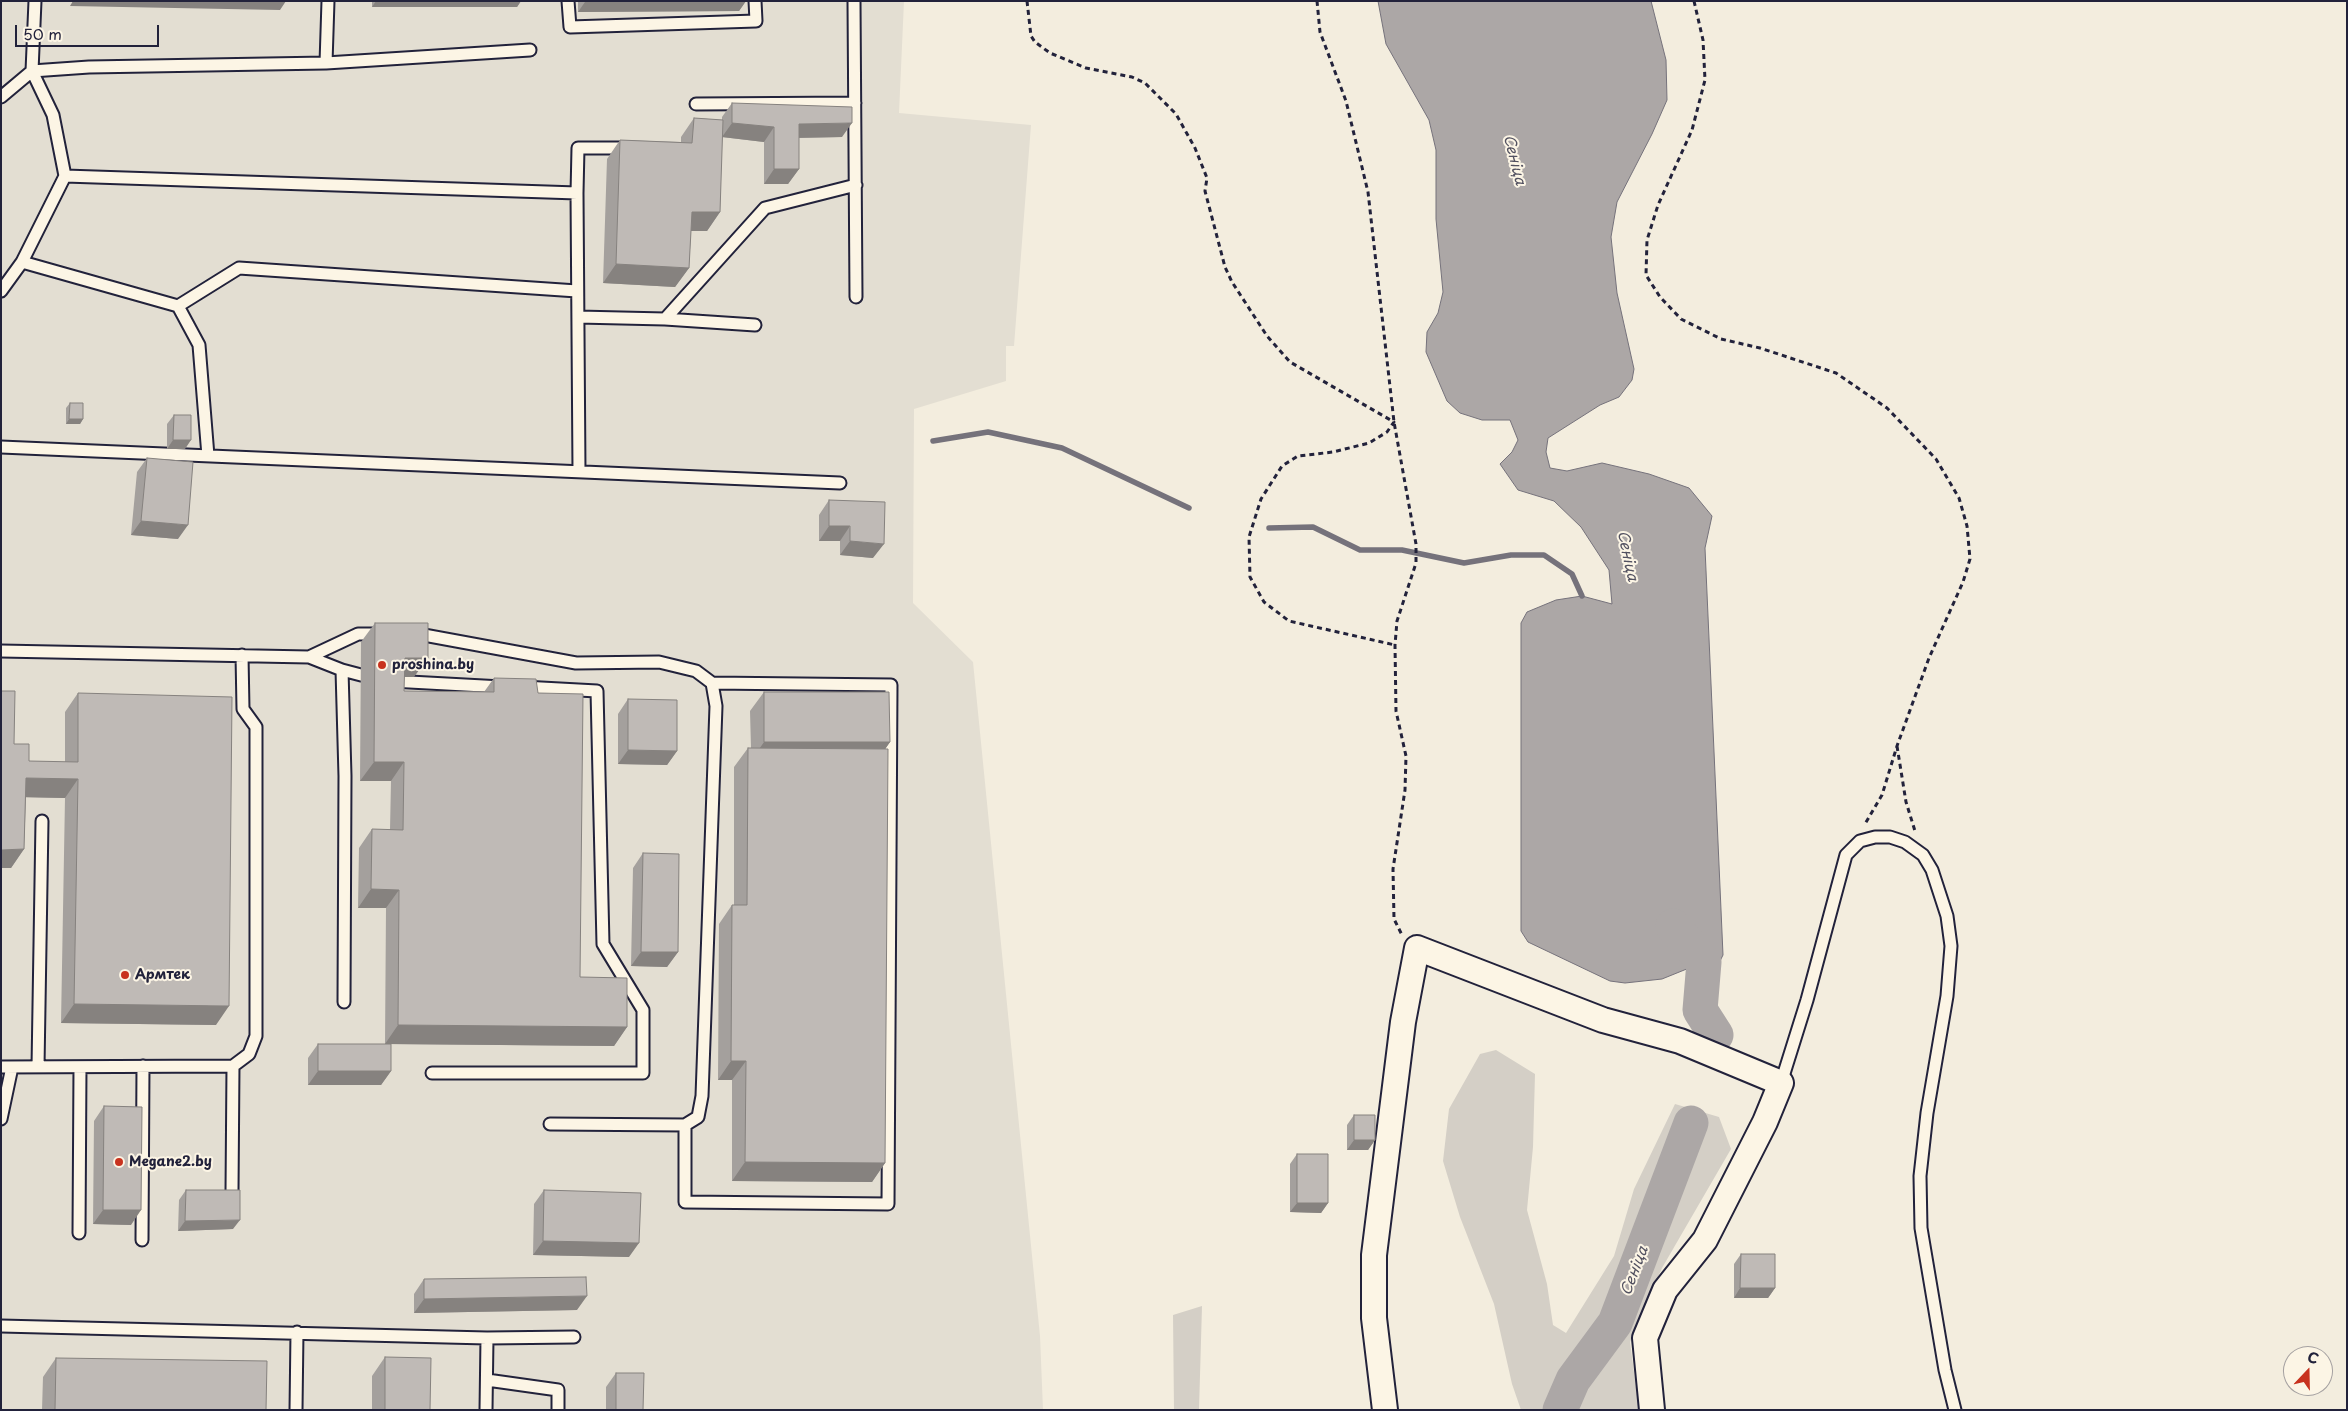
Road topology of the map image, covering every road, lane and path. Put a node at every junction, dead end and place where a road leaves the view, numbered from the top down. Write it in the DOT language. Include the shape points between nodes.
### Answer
graph roads {
  1 [pos="35,1"];
  2 [pos="328,1"];
  3 [pos="568,1"];
  4 [pos="755,1"];
  5 [pos="854,1"];
  6 [pos="1027,1"];
  7 [pos="1317,1"];
  8 [pos="1694,1"];
  9 [pos="530,50"];
  10 [pos="326,63"];
  11 [pos="32,71"];
  12 [pos="1,97"];
  13 [pos="855,103"];
  14 [pos="696,104"];
  15 [pos="621,148"];
  16 [pos="65,176"];
  17 [pos="856,185"];
  18 [pos="577,193"];
  19 [pos="22,262"];
  20 [pos="1,291"];
  21 [pos="577,291"];
  22 [pos="856,297"];
  23 [pos="178,306"];
  24 [pos="578,317"];
  25 [pos="665,319"];
  26 [pos="755,325"];
  27 [pos="1394,422"];
  28 [pos="1,447"];
  29 [pos="208,456"];
  30 [pos="579,472"];
  31 [pos="840,483"];
  32 [pos="1395,645"];
  33 [pos="1,651"];
  34 [pos="242,655"];
  35 [pos="309,657"];
  36 [pos="342,670"];
  37 [pos="361,675"];
  38 [pos="391,681"];
  39 [pos="712,683"];
  40 [pos="1897,746"];
  41 [pos="42,821"];
  42 [pos="1850,848"];
  43 [pos="1923,855"];
  44 [pos="1418,948"];
  45 [pos="344,1002"];
  46 [pos="142,1066"];
  47 [pos="233,1066"];
  48 [pos="38,1067"];
  49 [pos="80,1067"];
  50 [pos="7,1068"];
  51 [pos="432,1073"];
  52 [pos="1781,1083"];
  53 [pos="1,1119"];
  54 [pos="550,1124"];
  55 [pos="685,1125"];
  56 [pos="232,1191"];
  57 [pos="79,1233"];
  58 [pos="142,1240"];
  59 [pos="1,1326"];
  60 [pos="297,1332"];
  61 [pos="574,1337"];
  62 [pos="487,1338"];
  63 [pos="488,1380"];
  64 [pos="296,1410"];
  65 [pos="486,1410"];
  66 [pos="558,1410"];
  67 [pos="1385,1410"];
  68 [pos="1652,1410"];
  69 [pos="1955,1410"];
  1 -- 11 [label="lane"];
  2 -- 10 [label="lane"];
  3 -- 4 [label="lane" via="570,27 756,21"];
  5 -- 13 [label="lane"];
  6 -- 27 [label="path" via="1034,42 1050,53 1086,68 1132,77 1145,83 1176,114 1207,178 1205,191 1225,267 1267,336 1290,362"];
  7 -- 27 [label="path" via="1320,32 1346,101 1368,192"];
  8 -- 40 [label="path" via="1703,40 1705,80 1692,130 1658,205 1647,240 1646,275 1660,297 1681,319 1721,339 1836,373 1887,408 1936,459 1959,498 1967,526 1970,559 1963,582 1929,658"];
  9 -- 10 [label="lane"];
  10 -- 11 [label="lane"];
  11 -- 12 [label="lane"];
  11 -- 16 [label="lane" via="54,115"];
  13 -- 14 [label="lane"];
  13 -- 17 [label="lane"];
  15 -- 18 [label="lane" via="578,148"];
  16 -- 18 [label="lane"];
  16 -- 19 [label="lane"];
  17 -- 22 [label="lane"];
  17 -- 25 [label="lane" via="765,208"];
  18 -- 21 [label="lane"];
  19 -- 20 [label="lane"];
  19 -- 23 [label="lane"];
  21 -- 23 [label="lane" via="239,268"];
  21 -- 24 [label="lane"];
  23 -- 29 [label="lane" via="199,345"];
  24 -- 25 [label="lane"];
  24 -- 30 [label="lane"];
  25 -- 26 [label="lane"];
  27 -- 32 [label="path" via="1416,544 1416,563 1397,621"];
  27 -- 32 [label="path" via="1387,432 1368,443 1298,456 1282,466 1261,499 1249,537 1250,577 1264,602 1289,621"];
  28 -- 29 [label="lane"];
  29 -- 30 [label="lane"];
  30 -- 31 [label="lane"];
  32 -- 44 [label="path" via="1396,711 1406,756 1405,790 1393,869 1393,911 1400,933"];
  33 -- 34 [label="lane"];
  34 -- 35 [label="lane"];
  34 -- 47 [label="lane" via="243,709 256,727 256,1036 249,1054"];
  35 -- 36 [label="lane"];
  35 -- 39 [label="lane" via="358,634 418,633 576,663 659,662 696,671"];
  36 -- 37 [label="lane"];
  36 -- 45 [label="lane"];
  38 -- 51 [label="lane" via="597,691 603,944 644,1010 643,1073"];
  39 -- 55 [label="lane" via="716,706 702,1096 698,1117"];
  39 -- 55 [label="lane" via="891,685 888,1204 685,1202"];
  40 -- 42 [label="path" via="1882,795"];
  40 -- 43 [label="path" via="1906,802"];
  41 -- 48 [label="lane"];
  42 -- 43 [label="lane" via="1860,841 1890,837 1905,842"];
  42 -- 52 [label="lane" via="1808,1000"];
  43 -- 69 [label="lane" via="1941,895 1951,946 1947,996 1926,1114 1920,1176 1921,1228"];
  44 -- 52 [label="street" via="1603,1020 1680,1041"];
  44 -- 67 [label="street" via="1402,1022 1374,1255 1374,1318"];
  46 -- 47 [label="lane"];
  46 -- 49 [label="lane"];
  46 -- 58 [label="lane"];
  47 -- 56 [label="lane"];
  48 -- 49 [label="lane"];
  48 -- 50 [label="lane"];
  49 -- 57 [label="lane"];
  50 -- 53 [label="lane"];
  52 -- 68 [label="street" via="1765,1122 1705,1240 1665,1290 1645,1338"];
  54 -- 55 [label="lane"];
  59 -- 60 [label="lane"];
  60 -- 62 [label="lane"];
  60 -- 64 [label="lane"];
  61 -- 62 [label="lane"];
  62 -- 63 [label="lane"];
  63 -- 65 [label="lane"];
  63 -- 66 [label="lane" via="558,1390"];
}
